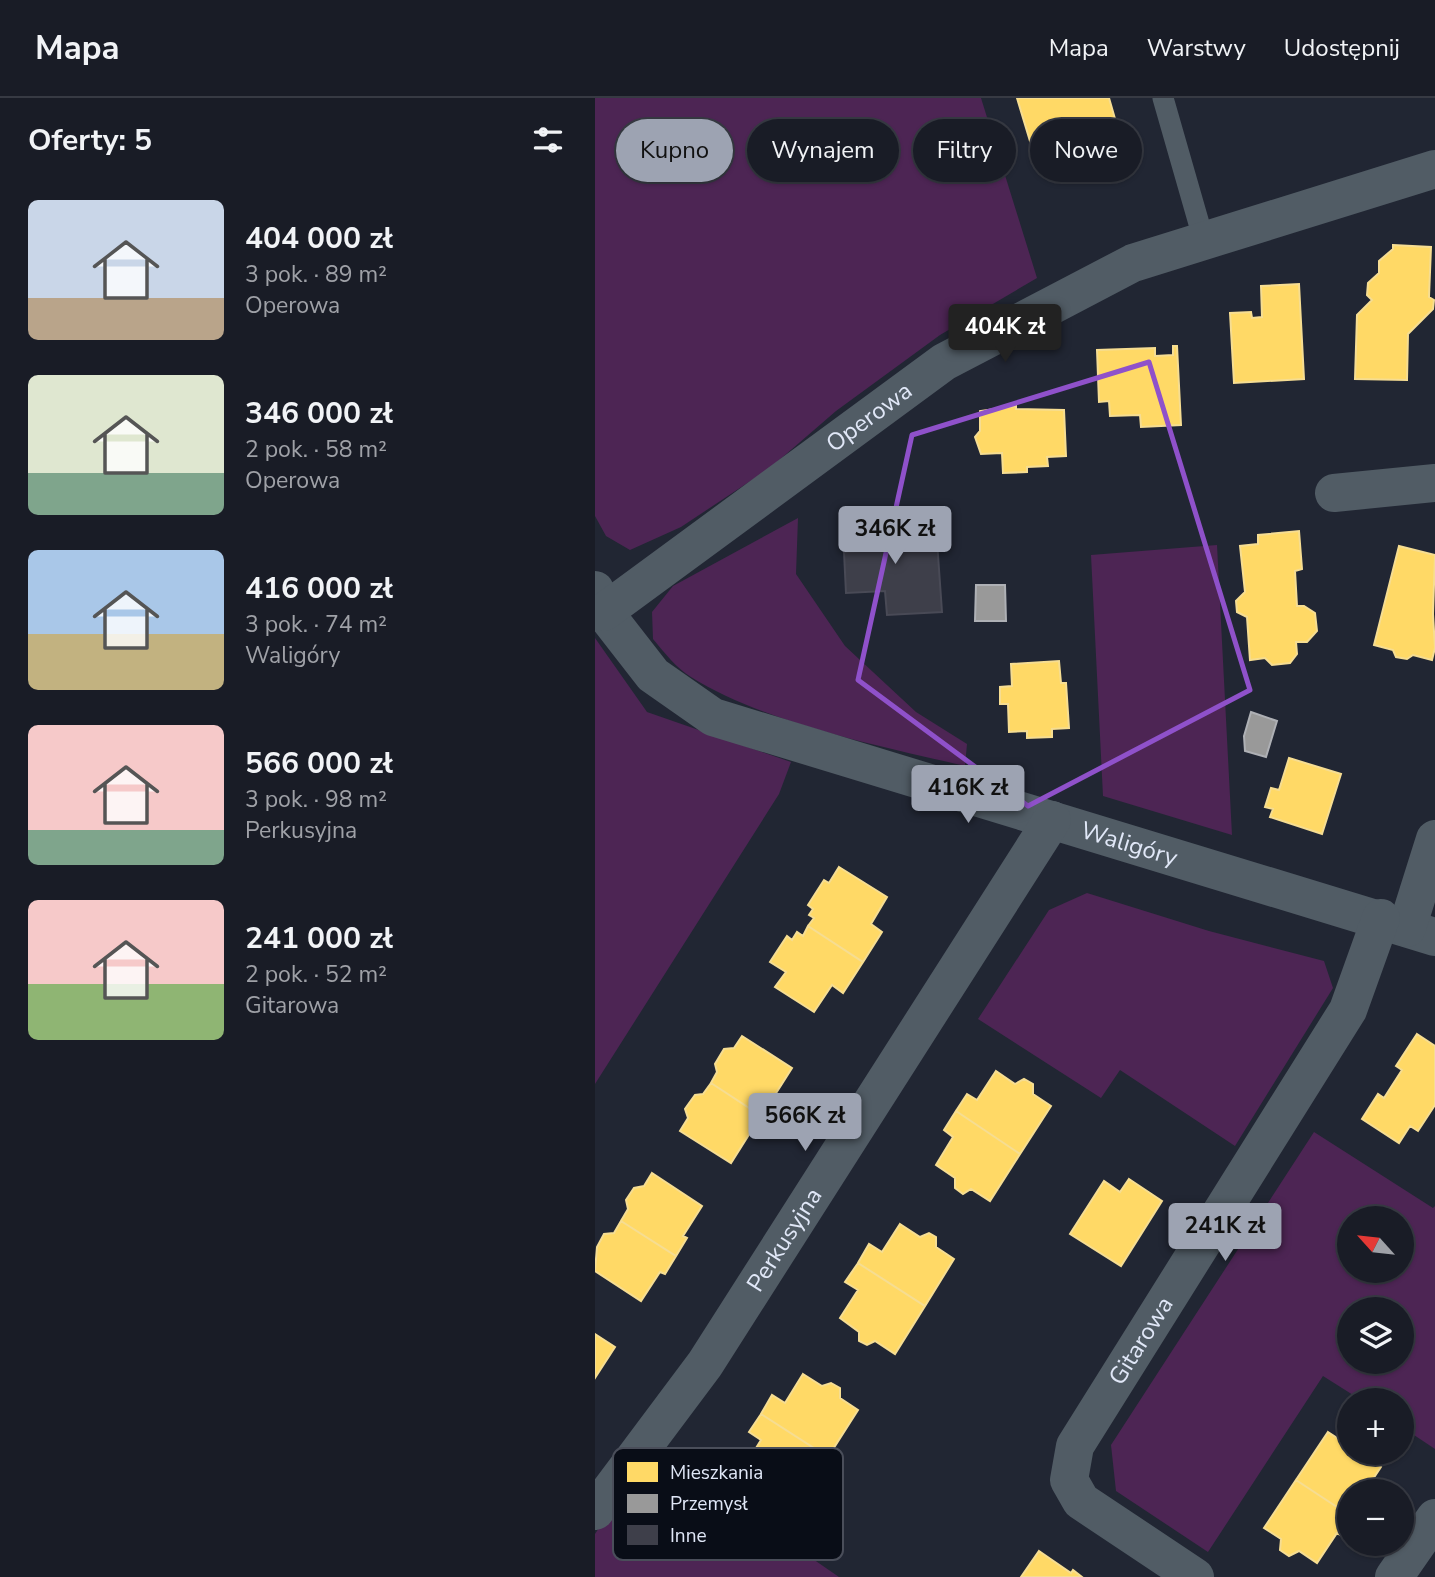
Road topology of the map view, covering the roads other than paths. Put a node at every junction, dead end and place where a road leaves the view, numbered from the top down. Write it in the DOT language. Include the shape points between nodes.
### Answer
graph roads {
  1 [pos="1163,98"];
  2 [pos="1435,170"];
  3 [pos="1204,240"];
  4 [pos="1435,484"];
  5 [pos="1334,493"];
  6 [pos="599,601"];
  7 [pos="1052,820"];
  8 [pos="1435,839"];
  9 [pos="1408,928"];
  10 [pos="642,1448"];
  11 [pos="613,1487"];
  12 [pos="595,1511"];
  13 [pos="1435,1518"];
  14 [pos="1195,1577"];
  15 [pos="1394,1577"];
  1 -- 3 [label="lane"];
  2 -- 3 [label="street, Operowa"];
  3 -- 6 [label="street, Operowa" via="1133,263 944,362"];
  4 -- 5 [label="street"];
  6 -- 7 [label="street, Waligóry" via="653,675 713,717"];
  7 -- 9 [label="street, Waligóry"];
  7 -- 10 [label="street, Perkusyjna" via="705,1364"];
  8 -- 9 [label="street, Gitarowa"];
  9 -- 14 [label="street, Gitarowa" via="1348,1010 1075,1446 1069,1480 1081,1501"];
  11 -- 12 [label="street, Perkusyjna"];
  13 -- 15 [label="street"];
}
